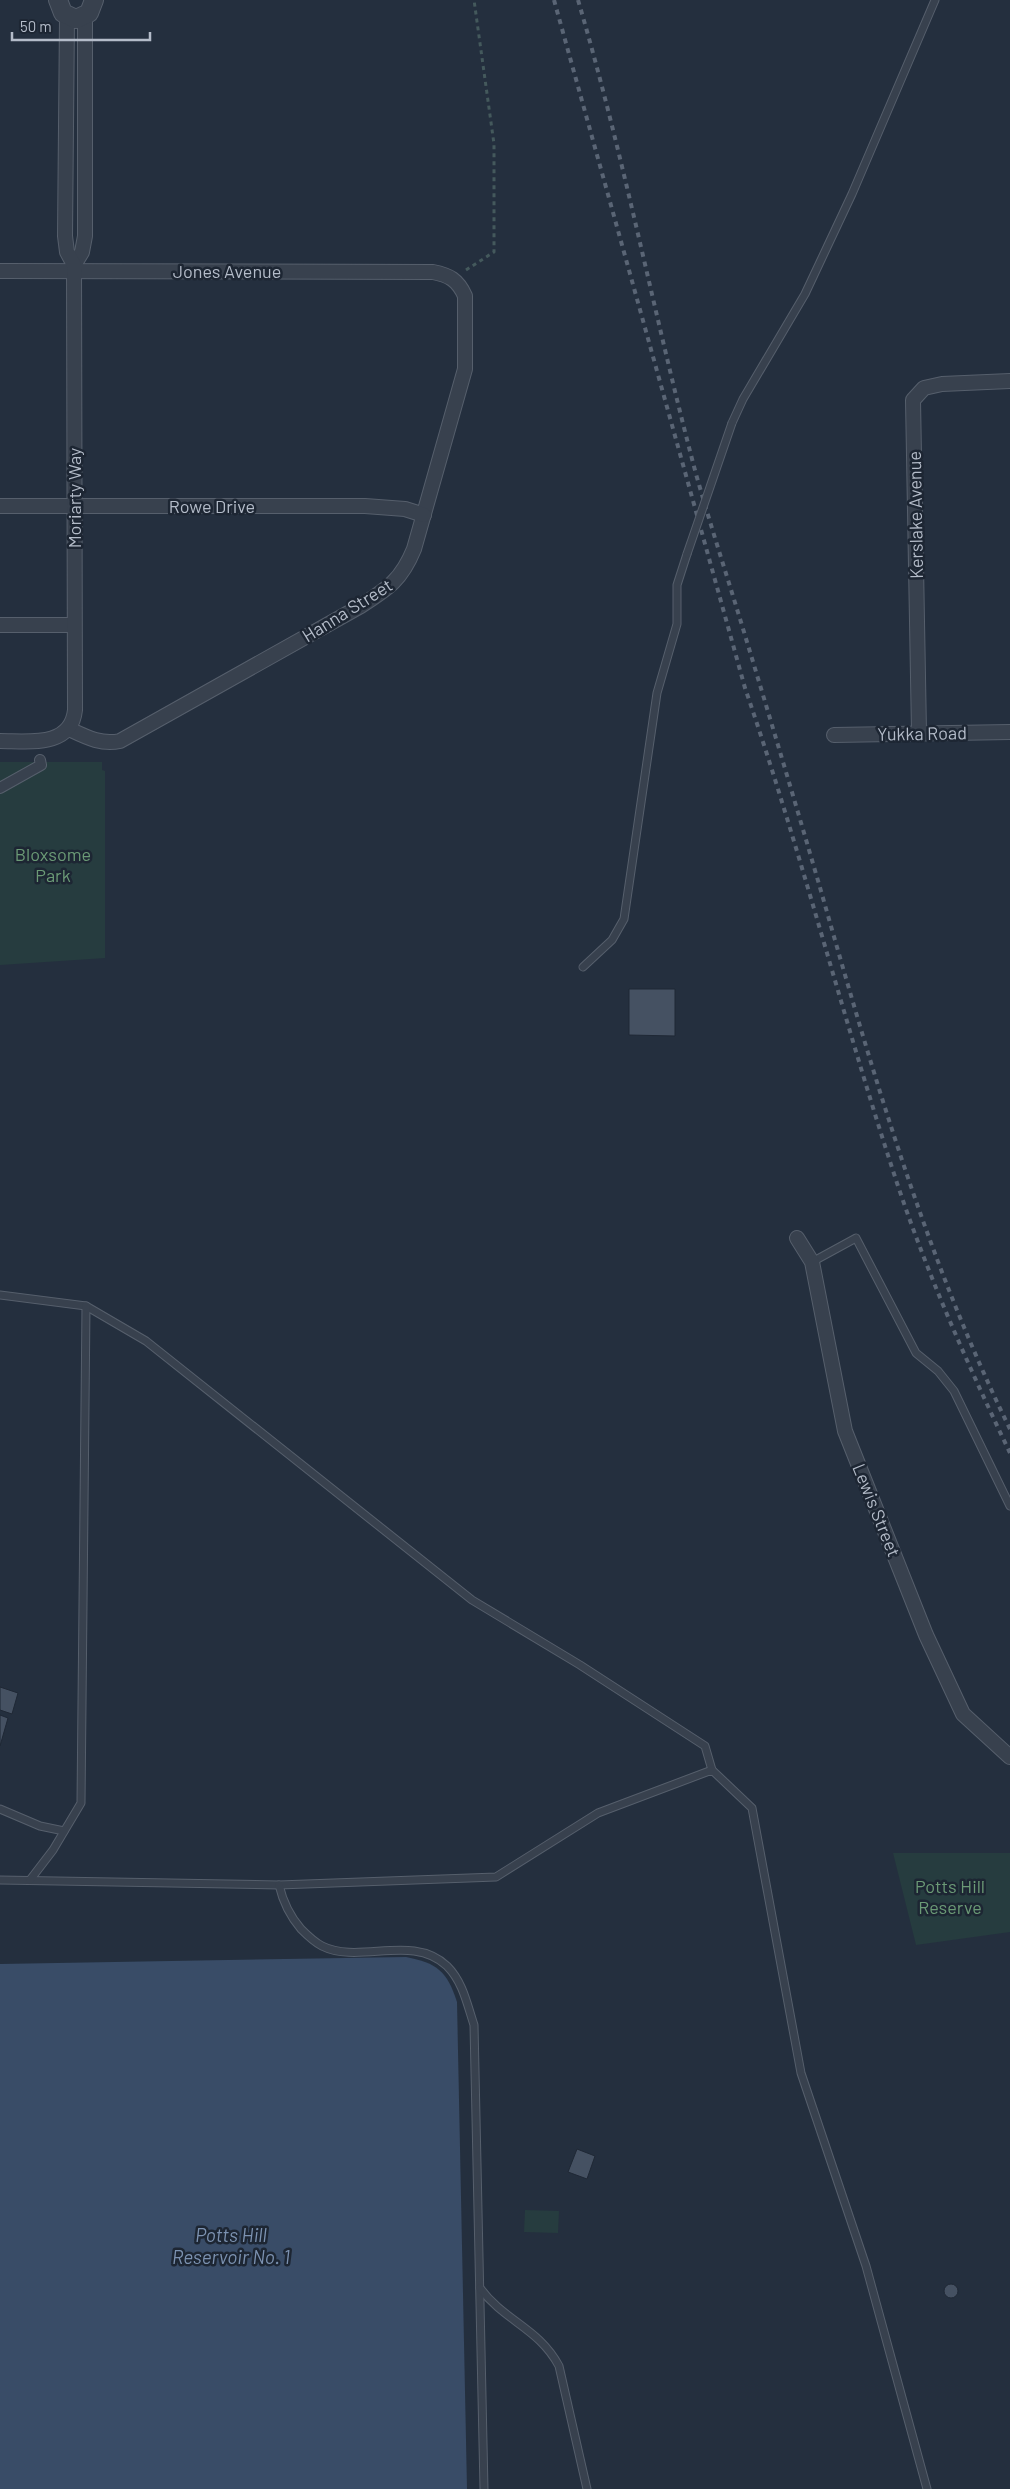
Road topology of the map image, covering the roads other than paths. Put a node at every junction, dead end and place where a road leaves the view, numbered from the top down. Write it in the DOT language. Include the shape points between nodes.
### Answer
graph roads {
  1 [pos="58,0"];
  2 [pos="94,0"];
  3 [pos="935,0"];
  4 [pos="66,16"];
  5 [pos="85,17"];
  6 [pos="74,268"];
  7 [pos="0,271"];
  8 [pos="453,279"];
  9 [pos="1010,381"];
  10 [pos="0,506"];
  11 [pos="74,506"];
  12 [pos="424,514"];
  13 [pos="0,624"];
  14 [pos="74,625"];
  15 [pos="69,729"];
  16 [pos="920,732"];
  17 [pos="1010,732"];
  18 [pos="834,735"];
  19 [pos="0,741"];
  20 [pos="40,760"];
  21 [pos="0,788"];
  22 [pos="583,967"];
  23 [pos="797,1238"];
  24 [pos="812,1262"];
  25 [pos="0,1295"];
  26 [pos="86,1306"];
  27 [pos="1010,1506"];
  28 [pos="1010,1757"];
  29 [pos="712,1770"];
  30 [pos="0,1809"];
  31 [pos="64,1831"];
  32 [pos="0,1880"];
  33 [pos="30,1880"];
  34 [pos="279,1885"];
  35 [pos="480,2288"];
  36 [pos="484,2489"];
  37 [pos="587,2489"];
  38 [pos="927,2489"];
  1 -- 4 [label="street"];
  2 -- 5 [label="street"];
  3 -- 22 [label="lane, bridge" via="852,194 805,294 756,375 732,423 677,585 676,624 657,693 624,919 612,940"];
  4 -- 5 [label="street"];
  4 -- 6 [label="street, Moriarty Way" via="65,236"];
  5 -- 6 [label="street, Moriarty Way" via="85,236"];
  6 -- 7 [label="street, Jones Avenue"];
  6 -- 8 [label="street, Jones Avenue" via="433,272"];
  6 -- 11 [label="street, Moriarty Way"];
  8 -- 12 [label="street, Hanna Street" via="465,296 465,369"];
  9 -- 16 [label="street, Kerslake Avenue" via="942,384 924,388 913,400"];
  10 -- 11 [label="street, Rowe Drive"];
  11 -- 12 [label="street, Rowe Drive" via="365,506"];
  11 -- 14 [label="street, Moriarty Way"];
  12 -- 15 [label="street, Hanna Street" via="406,568 393,584 359,607 120,741 100,742"];
  13 -- 14 [label="street"];
  14 -- 15 [label="street, Moriarty Way" via="75,710"];
  15 -- 19 [label="street" via="51,740"];
  16 -- 17 [label="street, Yukka Road"];
  16 -- 18 [label="street, Yukka Road"];
  20 -- 21 [label="street" via="40,765"];
  23 -- 24 [label="street, Lewis Street"];
  24 -- 27 [label="lane" via="856,1238 916,1353 938,1371 954,1391"];
  24 -- 28 [label="street, Lewis Street" via="845,1431 926,1635 963,1714"];
  25 -- 26 [label="lane"];
  26 -- 29 [label="lane" via="146,1341 472,1600 705,1746"];
  26 -- 31 [label="lane" via="80,1803"];
  29 -- 34 [label="lane" via="598,1812 496,1877"];
  29 -- 38 [label="lane" via="752,1808 801,2073 866,2266"];
  30 -- 31 [label="lane" via="40,1826"];
  31 -- 33 [label="lane"];
  32 -- 33 [label="lane"];
  33 -- 34 [label="lane"];
  34 -- 35 [label="lane" via="283,1902 294,1920 322,1946 345,1952 420,1952 446,1965 462,1988 474,2025"];
  35 -- 36 [label="lane"];
  35 -- 37 [label="lane" via="498,2309 550,2350 561,2374"];
}
